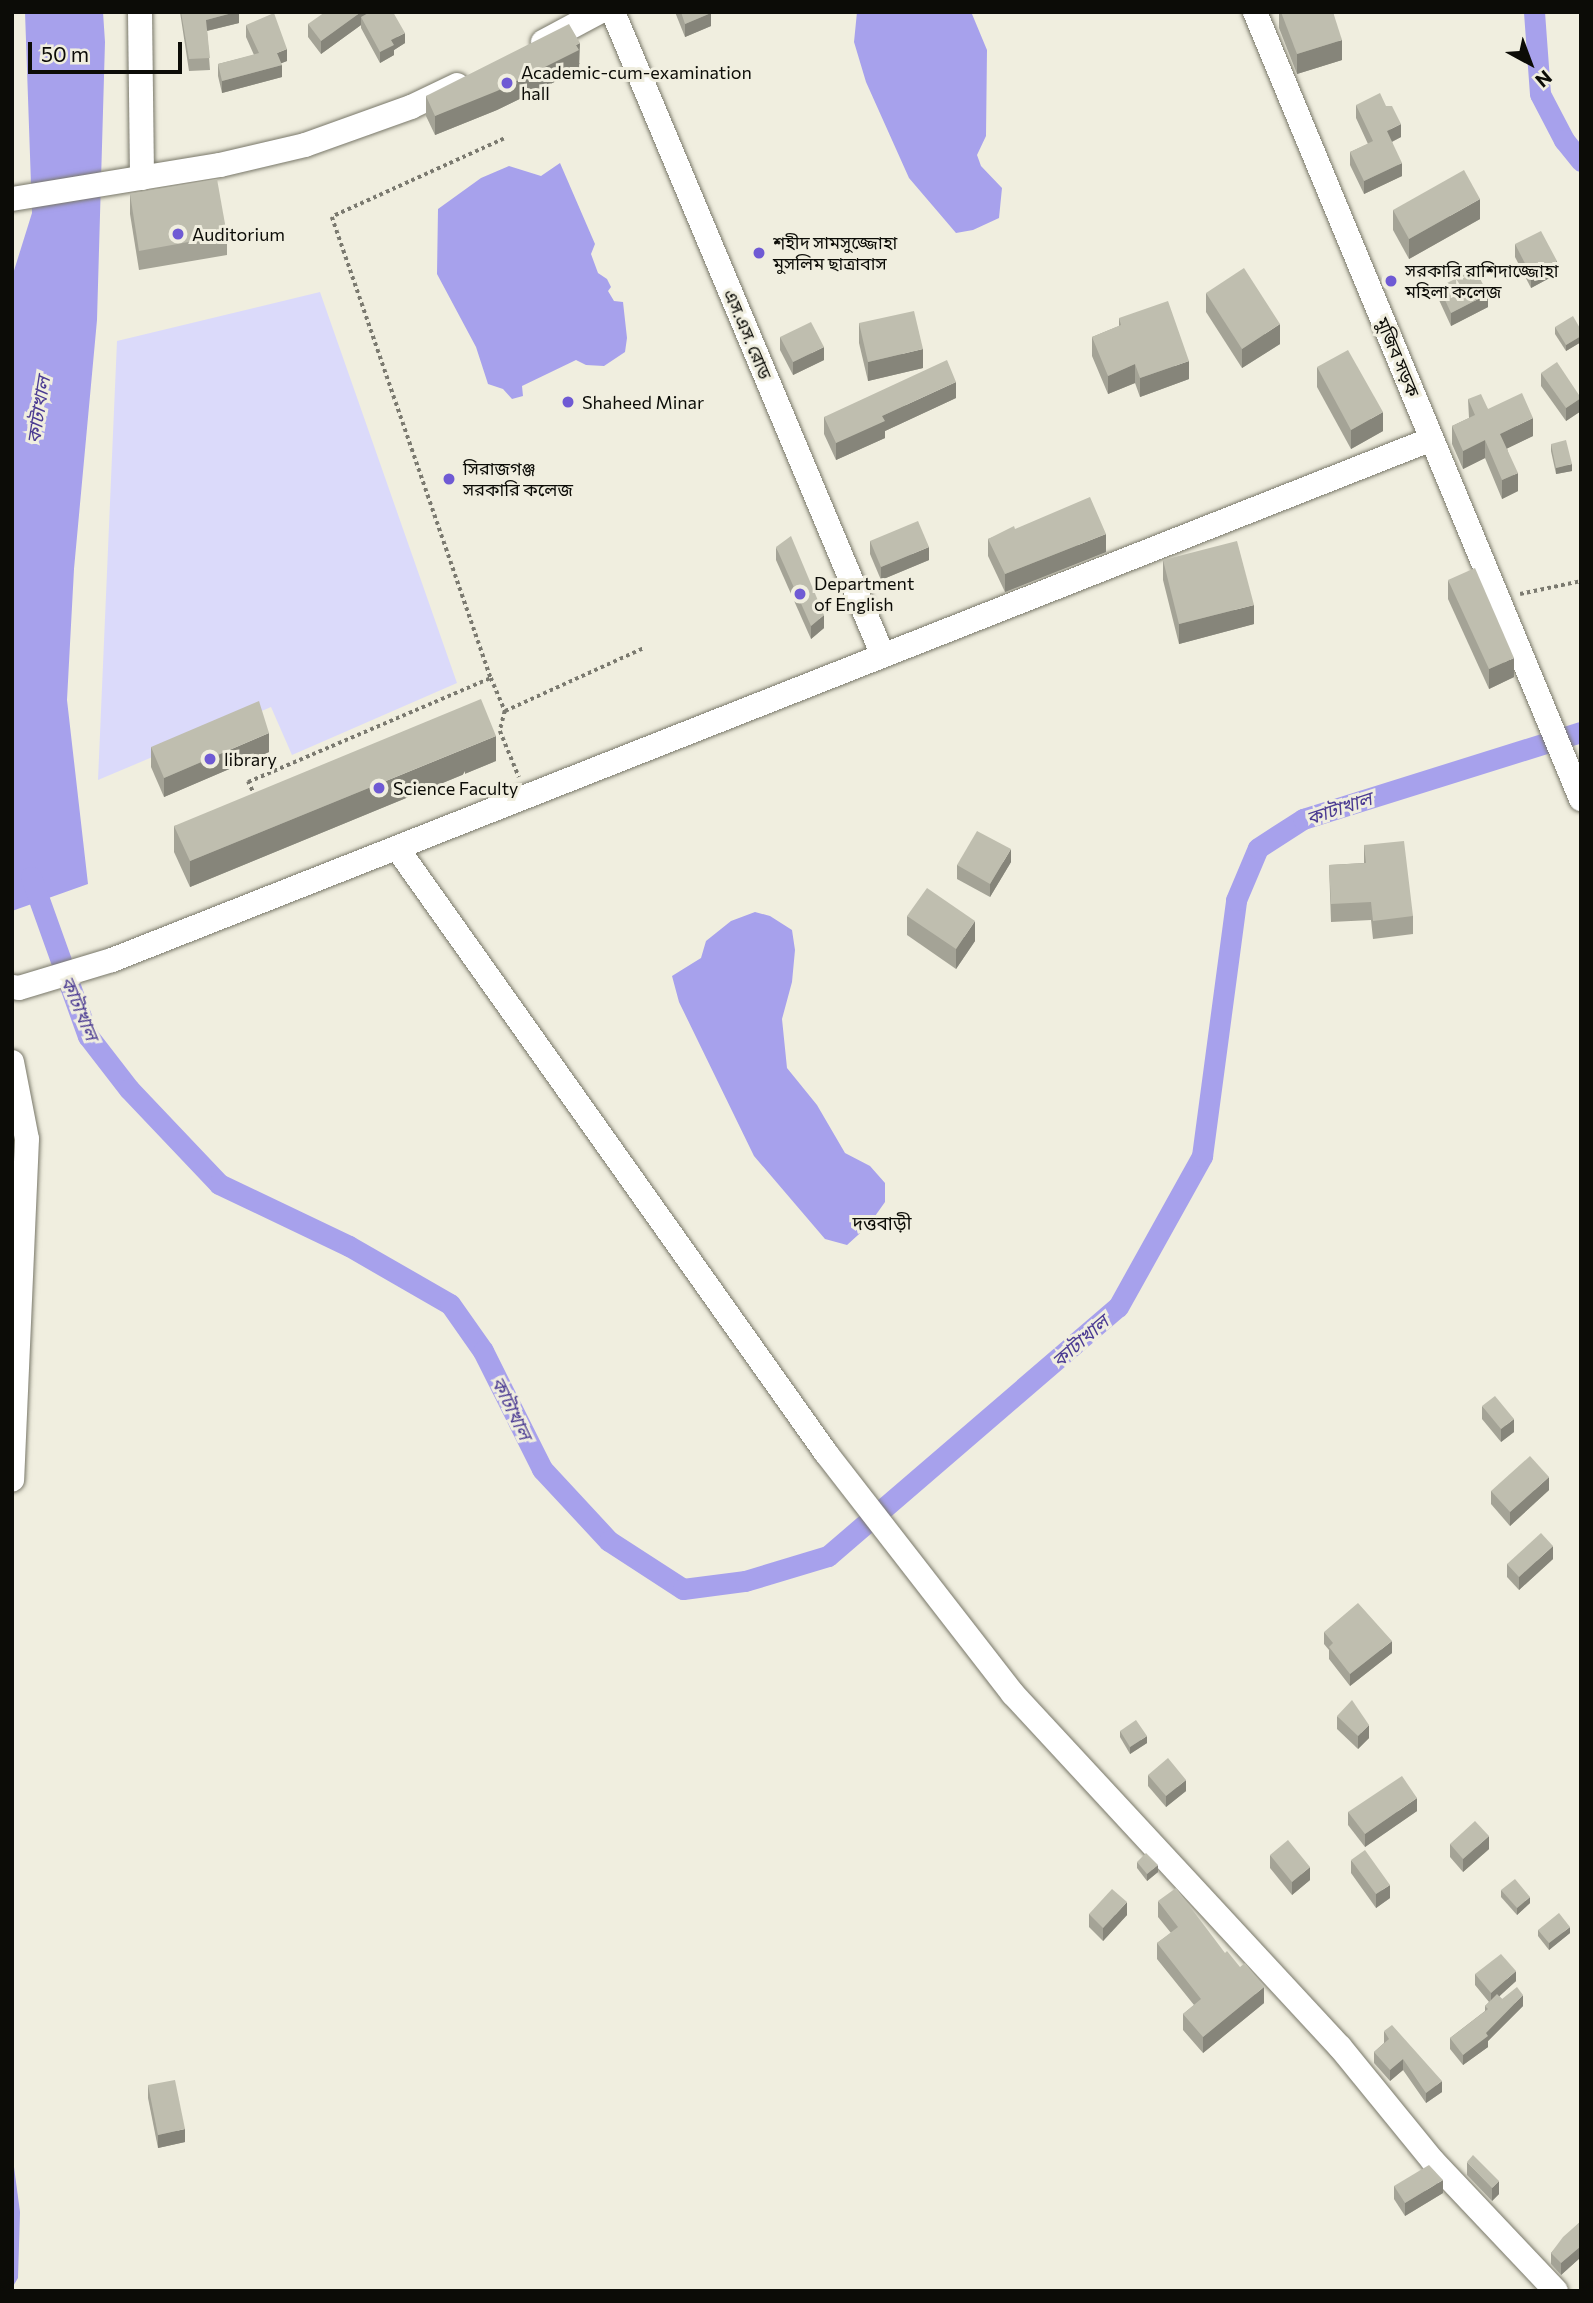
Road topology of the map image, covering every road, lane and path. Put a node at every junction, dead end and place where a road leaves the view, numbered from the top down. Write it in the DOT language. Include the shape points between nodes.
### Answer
graph roads {
  1 [pos="140,12"];
  2 [pos="599,12"];
  3 [pos="613,12"];
  4 [pos="1255,12"];
  5 [pos="523,52"];
  6 [pos="478,74"];
  7 [pos="504,139"];
  8 [pos="133,178"];
  9 [pos="12,199"];
  10 [pos="1432,439"];
  11 [pos="1581,581"];
  12 [pos="1498,599"];
  13 [pos="644,648"];
  14 [pos="883,656"];
  15 [pos="491,678"];
  16 [pos="505,710"];
  17 [pos="526,797"];
  18 [pos="1581,799"];
  19 [pos="258,804"];
  20 [pos="397,848"];
  21 [pos="16,987"];
  22 [pos="12,1062"];
  23 [pos="12,1480"];
  24 [pos="1556,2291"];
  1 -- 8 [label="street"];
  2 -- 5 [label="street"];
  3 -- 14 [label="street, এস.এস. রোড"];
  4 -- 10 [label="street, মুজিব সড়ক"];
  6 -- 8 [label="street" via="411,107 305,145"];
  7 -- 15 [label="path" via="332,217"];
  8 -- 9 [label="street"];
  10 -- 12 [label="street, মুজিব সড়ক"];
  10 -- 14 [label="street"];
  11 -- 12 [label="path"];
  12 -- 18 [label="street, মুজিব সড়ক"];
  13 -- 16 [label="path"];
  14 -- 17 [label="street"];
  15 -- 16 [label="path"];
  15 -- 19 [label="path" via="248,782"];
  16 -- 17 [label="path" via="500,731"];
  17 -- 20 [label="street"];
  20 -- 21 [label="street" via="112,960"];
  20 -- 24 [label="street" via="826,1452 1013,1695 1340,2048 1433,2161"];
  22 -- 23 [label="street" via="27,1139"];
}
